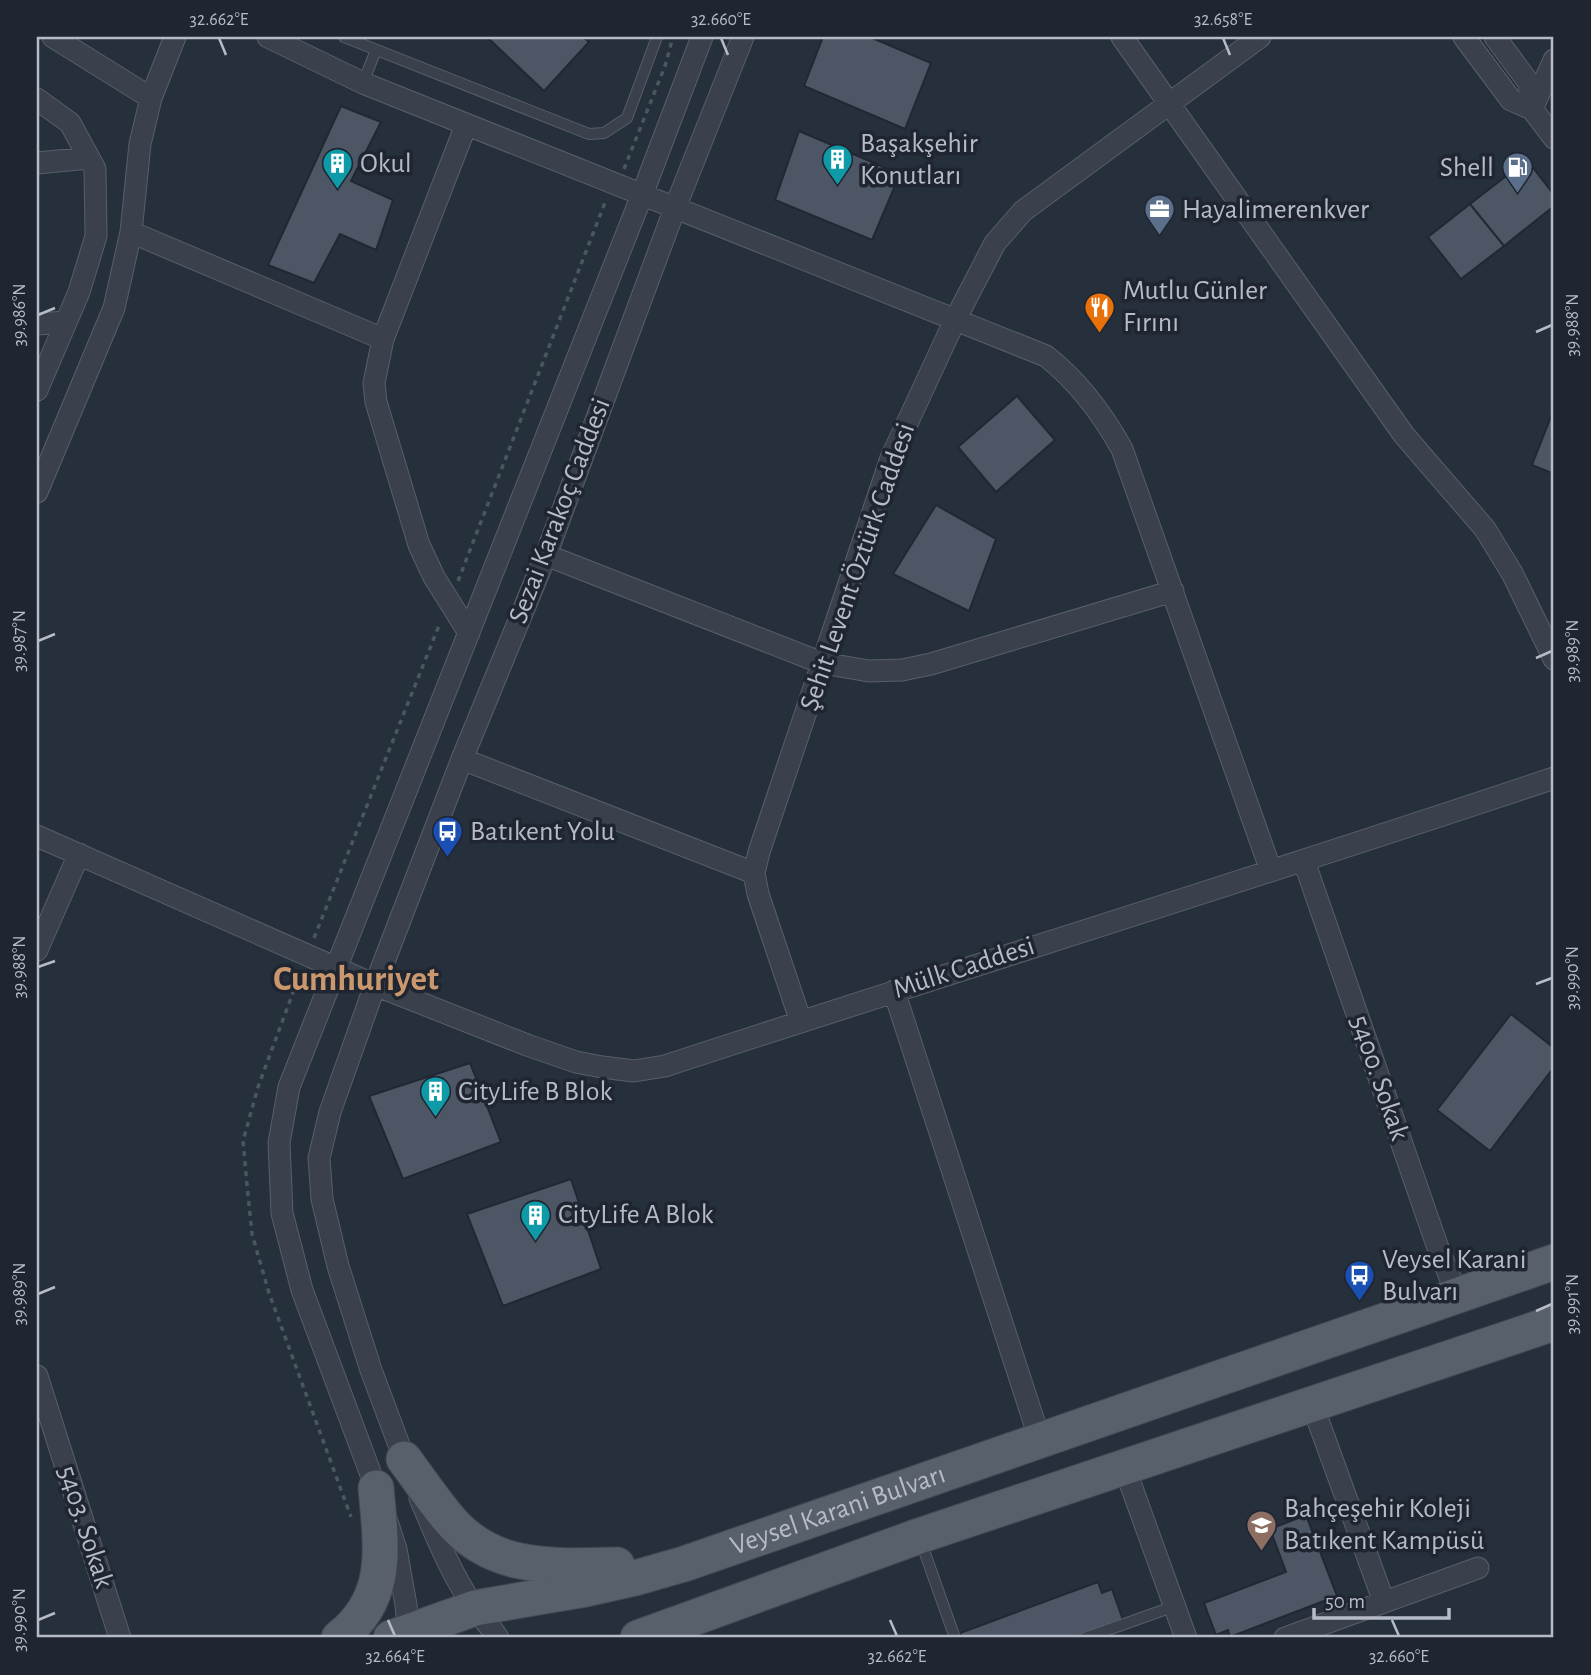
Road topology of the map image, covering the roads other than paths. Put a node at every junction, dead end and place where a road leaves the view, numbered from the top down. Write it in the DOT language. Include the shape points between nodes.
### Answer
graph roads {
  1 [pos="53,37"];
  2 [pos="175,37"];
  3 [pos="268,37"];
  4 [pos="344,37"];
  5 [pos="657,37"];
  6 [pos="743,37"];
  7 [pos="1122,37"];
  8 [pos="1260,37"];
  9 [pos="1464,37"];
  10 [pos="1495,37"];
  11 [pos="702,38"];
  12 [pos="376,50"];
  13 [pos="1554,60"];
  14 [pos="363,83"];
  15 [pos="151,98"];
  16 [pos="37,99"];
  17 [pos="1168,103"];
  18 [pos="1532,109"];
  19 [pos="466,125"];
  20 [pos="1554,138"];
  21 [pos="89,158"];
  22 [pos="37,163"];
  23 [pos="642,195"];
  24 [pos="675,208"];
  25 [pos="131,232"];
  26 [pos="955,320"];
  27 [pos="66,322"];
  28 [pos="37,324"];
  29 [pos="383,339"];
  30 [pos="37,390"];
  31 [pos="37,492"];
  32 [pos="546,555"];
  33 [pos="1172,591"];
  34 [pos="469,633"];
  35 [pos="1554,659"];
  36 [pos="822,663"];
  37 [pos="462,759"];
  38 [pos="1554,778"];
  39 [pos="37,836"];
  40 [pos="79,854"];
  41 [pos="1304,861"];
  42 [pos="1271,872"];
  43 [pos="754,873"];
  44 [pos="37,950"];
  45 [pos="336,968"];
  46 [pos="375,985"];
  47 [pos="894,991"];
  48 [pos="801,1022"];
  49 [pos="1554,1262"];
  50 [pos="1457,1294"];
  51 [pos="1554,1323"];
  52 [pos="37,1376"];
  53 [pos="1312,1404"];
  54 [pos="1040,1440"];
  55 [pos="404,1459"];
  56 [pos="1124,1466"];
  57 [pos="376,1488"];
  58 [pos="919,1536"];
  59 [pos="684,1564"];
  60 [pos="1478,1568"];
  61 [pos="1384,1602"];
  62 [pos="1175,1606"];
  63 [pos="475,1608"];
  64 [pos="403,1636"];
  65 [pos="120,1638"];
  66 [pos="340,1638"];
  67 [pos="498,1638"];
  68 [pos="638,1638"];
  69 [pos="955,1638"];
  70 [pos="1085,1638"];
  71 [pos="1186,1638"];
  72 [pos="1285,1638"];
  1 -- 15 [label="street"];
  2 -- 15 [label="street"];
  3 -- 14 [label="street"];
  4 -- 12 [label="lane"];
  5 -- 12 [label="lane" via="627,118 604,133 589,134"];
  6 -- 24 [label="street, Sezai Karakoç Caddesi"];
  7 -- 17 [label="street"];
  8 -- 17 [label="street, Şehit Levent Öztürk Caddesi"];
  9 -- 18 [label="street" via="1511,100"];
  10 -- 18 [label="street" via="1529,83"];
  11 -- 23 [label="street"];
  12 -- 14 [label="lane"];
  13 -- 18 [label="street"];
  14 -- 19 [label="street"];
  15 -- 25 [label="street" via="140,144"];
  16 -- 21 [label="street" via="70,123"];
  17 -- 26 [label="street, Şehit Levent Öztürk Caddesi" via="1023,211 995,243"];
  17 -- 35 [label="street" via="1404,435 1485,529"];
  18 -- 20 [label="street"];
  19 -- 23 [label="street"];
  19 -- 29 [label="street"];
  21 -- 22 [label="street"];
  21 -- 27 [label="street" via="95,169 96,236"];
  23 -- 24 [label="street"];
  23 -- 34 [label="street"];
  24 -- 26 [label="street"];
  24 -- 32 [label="street, Sezai Karakoç Caddesi"];
  25 -- 29 [label="street"];
  25 -- 31 [label="street" via="114,308"];
  26 -- 33 [label="street" via="1046,356 1086,393 1122,449"];
  26 -- 36 [label="street, Şehit Levent Öztürk Caddesi" via="891,458"];
  27 -- 28 [label="street"];
  27 -- 30 [label="street"];
  29 -- 34 [label="street" via="374,383 376,402 419,545"];
  32 -- 36 [label="street"];
  32 -- 37 [label="street, Sezai Karakoç Caddesi"];
  33 -- 36 [label="street" via="902,670 869,671"];
  33 -- 42 [label="street"];
  34 -- 45 [label="street"];
  36 -- 43 [label="street, Şehit Levent Öztürk Caddesi"];
  37 -- 43 [label="street"];
  37 -- 46 [label="street, Sezai Karakoç Caddesi"];
  38 -- 41 [label="street, Mülk Caddesi"];
  39 -- 40 [label="street, Mülk Caddesi"];
  40 -- 44 [label="street"];
  40 -- 45 [label="street, Mülk Caddesi"];
  41 -- 42 [label="street, Mülk Caddesi"];
  41 -- 50 [label="street, 5400. Sokak"];
  42 -- 47 [label="street, Mülk Caddesi"];
  43 -- 48 [label="street, Şehit Levent Öztürk Caddesi"];
  45 -- 46 [label="street, Mülk Caddesi"];
  45 -- 57 [label="street" via="289,1087 279,1143 282,1213 302,1290"];
  46 -- 48 [label="street, Mülk Caddesi" via="576,1062 634,1071 665,1066"];
  46 -- 55 [label="street, Sezai Karakoç Caddesi" via="330,1112 319,1158 322,1199 338,1266"];
  47 -- 48 [label="street, Mülk Caddesi"];
  47 -- 54 [label="street"];
  49 -- 50 [label="main road, Veysel Karani Bulvarı"];
  50 -- 54 [label="main road, Veysel Karani Bulvarı"];
  51 -- 53 [label="main road, Veysel Karani Bulvarı"];
  52 -- 65 [label="street, 5403. Sokak"];
  53 -- 56 [label="main road, Veysel Karani Bulvarı"];
  53 -- 61 [label="street"];
  54 -- 59 [label="main road, Veysel Karani Bulvarı"];
  55 -- 59 [label="main road" via="469,1538 517,1562 554,1567"];
  55 -- 63 [label="street, Sezai Karakoç Caddesi" via="440,1545"];
  56 -- 58 [label="main road, Veysel Karani Bulvarı"];
  56 -- 62 [label="street"];
  57 -- 64 [label="street" via="396,1549"];
  57 -- 66 [label="main road" via="381,1566 373,1597 355,1626"];
  58 -- 68 [label="main road, Veysel Karani Bulvarı"];
  58 -- 69 [label="lane"];
  59 -- 63 [label="main road, Veysel Karani Bulvarı" via="599,1586"];
  60 -- 61 [label="street"];
  61 -- 72 [label="street"];
  62 -- 70 [label="lane"];
  62 -- 71 [label="street"];
  63 -- 64 [label="main road, Veysel Karani Bulvarı"];
  63 -- 67 [label="street, Sezai Karakoç Caddesi"];
}
